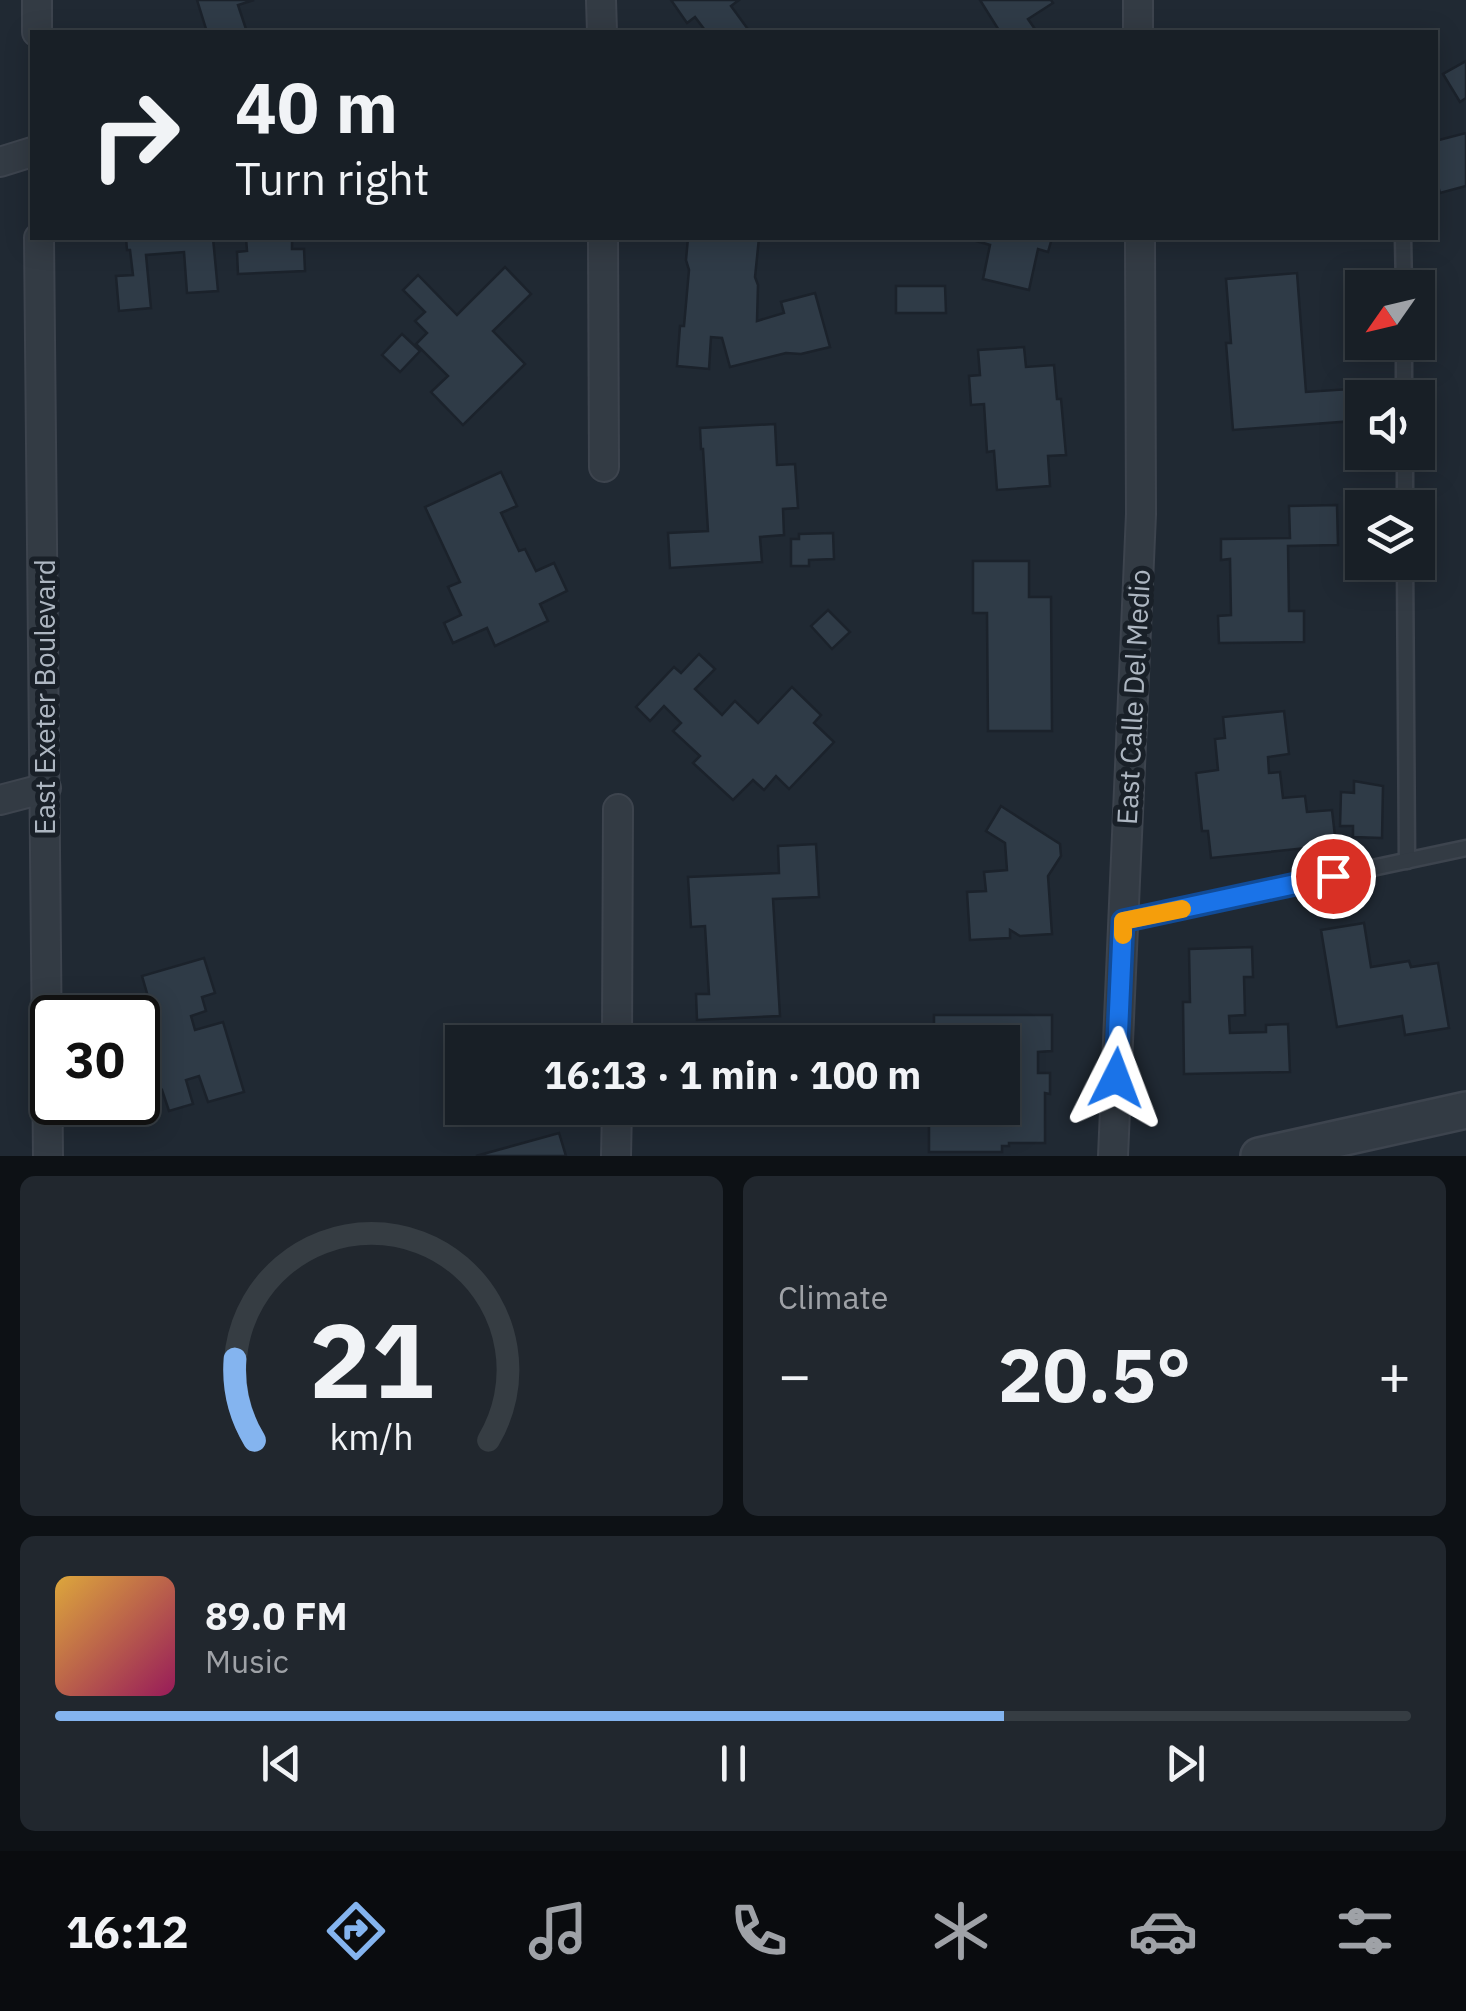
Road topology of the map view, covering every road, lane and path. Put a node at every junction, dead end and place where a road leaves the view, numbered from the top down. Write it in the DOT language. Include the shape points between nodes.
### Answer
graph roads {
  1 [pos="37,0"];
  2 [pos="602,0"];
  3 [pos="1138,0"];
  4 [pos="37,30"];
  5 [pos="602,30"];
  6 [pos="1138,30"];
  7 [pos="30,153"];
  8 [pos="0,162"];
  9 [pos="40,240"];
  10 [pos="603,240"];
  11 [pos="1140,240"];
  12 [pos="1403,240"];
  13 [pos="1404,270"];
  14 [pos="604,467"];
  15 [pos="1405,580"];
  16 [pos="46,788"];
  17 [pos="0,800"];
  18 [pos="618,809"];
  19 [pos="1466,848"];
  20 [pos="1407,860"];
  21 [pos="1123,921"];
  22 [pos="617,1025"];
  23 [pos="1466,1110"];
  24 [pos="616,1125"];
  25 [pos="48,1156"];
  26 [pos="616,1156"];
  27 [pos="1113,1156"];
  28 [pos="1259,1156"];
  1 -- 4 [label="street"];
  2 -- 5 [label="street"];
  3 -- 6 [label="street"];
  7 -- 8 [label="street"];
  9 -- 16 [label="street, East Exeter Boulevard"];
  10 -- 14 [label="street"];
  11 -- 21 [label="street, East Calle Del Medio" via="1142,514"];
  12 -- 13 [label="lane"];
  15 -- 20 [label="lane"];
  16 -- 17 [label="street"];
  16 -- 25 [label="street, East Exeter Boulevard"];
  18 -- 22 [label="street"];
  19 -- 20 [label="lane"];
  20 -- 21 [label="lane"];
  21 -- 27 [label="street, East Calle Del Medio"];
  23 -- 28 [label="street" via="1360,1139"];
  24 -- 26 [label="street"];
}
